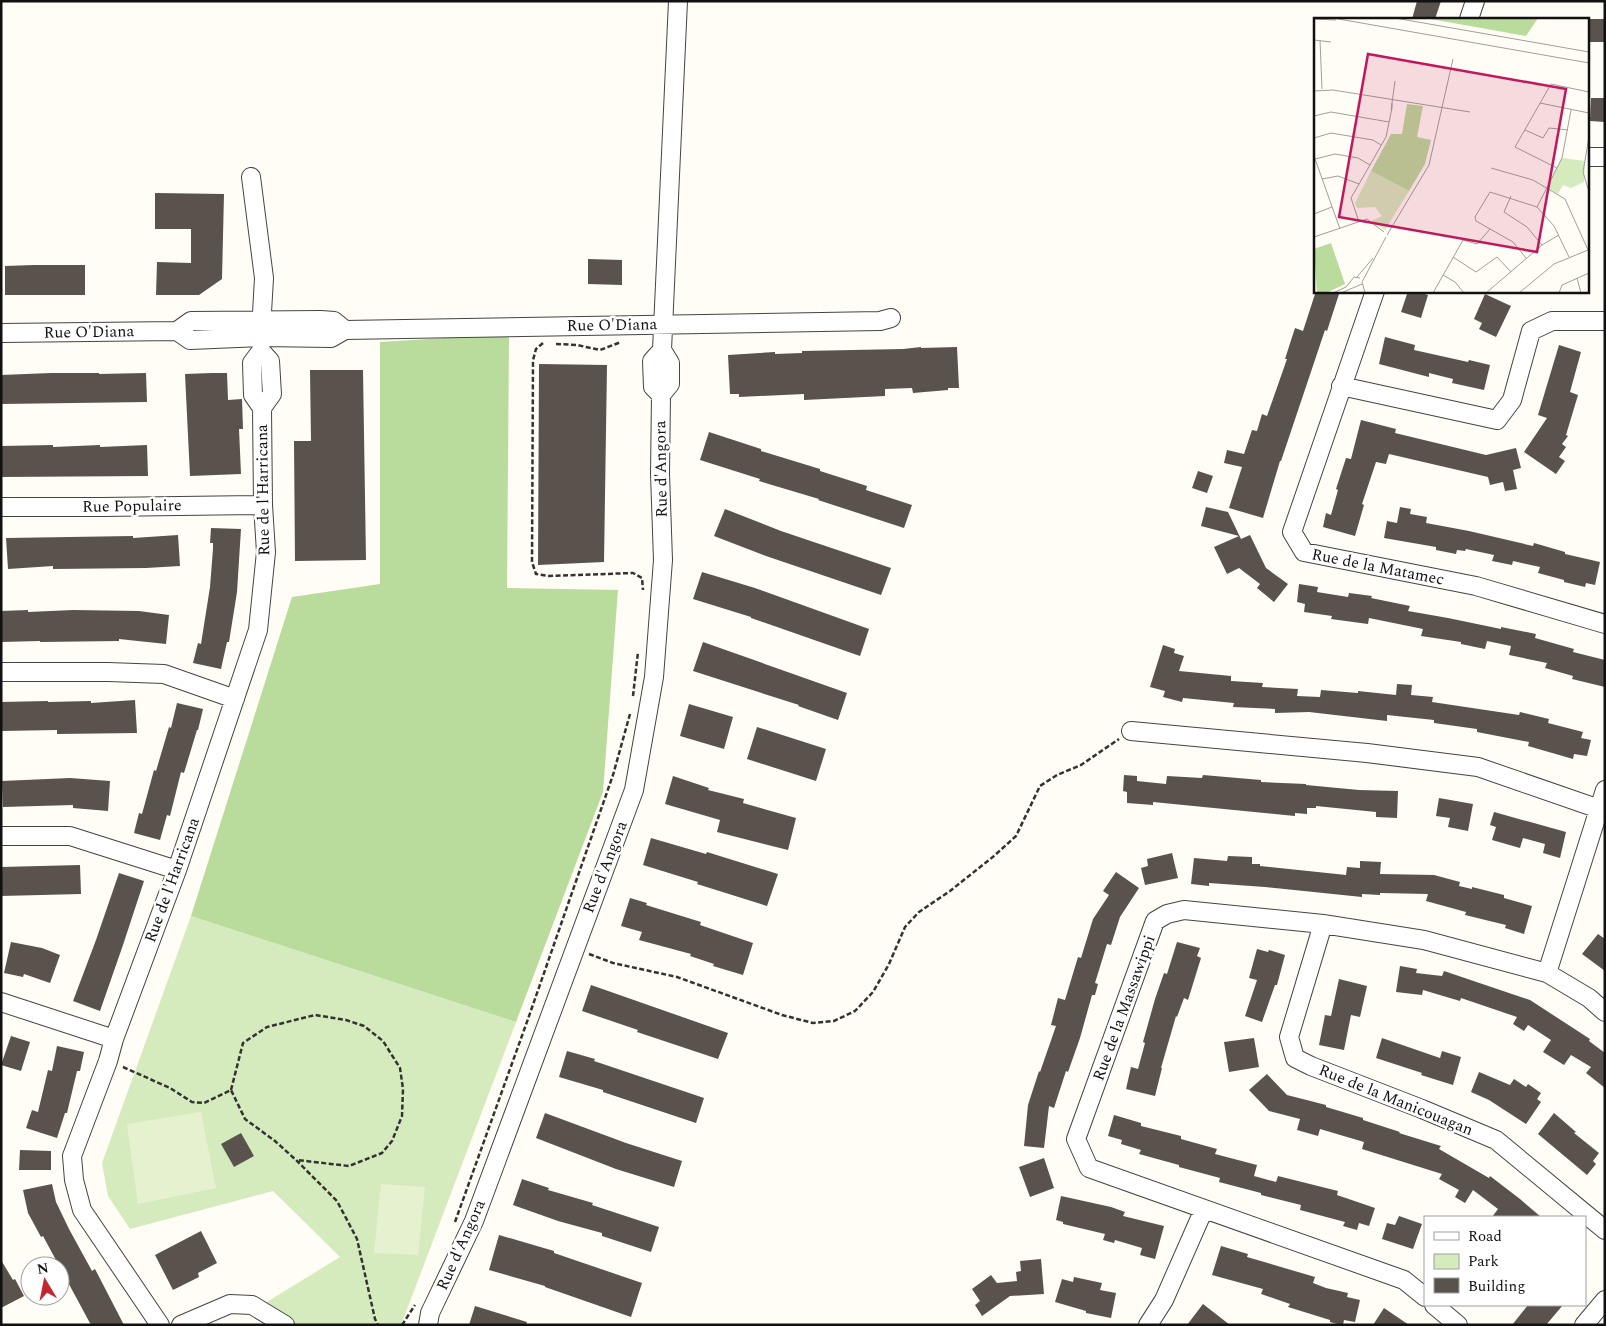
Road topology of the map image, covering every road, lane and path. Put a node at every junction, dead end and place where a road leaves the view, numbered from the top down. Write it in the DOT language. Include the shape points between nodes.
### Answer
graph roads {
  1 [pos="678,1"];
  2 [pos="1475,1"];
  3 [pos="1469,18"];
  4 [pos="1588,157"];
  5 [pos="1605,157"];
  6 [pos="251,177"];
  7 [pos="1375,292"];
  8 [pos="885,320"];
  9 [pos="1605,320"];
  10 [pos="664,324"];
  11 [pos="1,333"];
  12 [pos="261,336"];
  13 [pos="624,341"];
  14 [pos="1341,386"];
  15 [pos="263,505"];
  16 [pos="1,507"];
  17 [pos="644,593"];
  18 [pos="1605,624"];
  19 [pos="639,650"];
  20 [pos="1,672"];
  21 [pos="235,699"];
  22 [pos="633,699"];
  23 [pos="631,709"];
  24 [pos="1131,731"];
  25 [pos="1605,790"];
  26 [pos="1602,810"];
  27 [pos="1,836"];
  28 [pos="177,870"];
  29 [pos="1323,924"];
  30 [pos="586,952"];
  31 [pos="1547,973"];
  32 [pos="1,1002"];
  33 [pos="1605,1012"];
  34 [pos="114,1039"];
  35 [pos="108,1061"];
  36 [pos="231,1090"];
  37 [pos="296,1160"];
  38 [pos="1204,1209"];
  39 [pos="454,1224"];
  40 [pos="1605,1230"];
  41 [pos="1424,1297"];
  42 [pos="1605,1300"];
  43 [pos="1435,1306"];
  44 [pos="423,1316"];
  45 [pos="160,1325"];
  46 [pos="181,1325"];
  47 [pos="285,1325"];
  48 [pos="378,1325"];
  49 [pos="402,1325"];
  50 [pos="1148,1325"];
  51 [pos="1458,1325"];
  52 [pos="1584,1325"];
  1 -- 10 [label="street, Rue d'Angora"];
  2 -- 3 [label="street"];
  4 -- 5 [label="street"];
  6 -- 12 [label="street, Rue de l'Harricana" via="264,278"];
  7 -- 14 [label="street, Rue de la Matamec"];
  8 -- 10 [label="street, Rue O'Diana"];
  9 -- 14 [label="street" via="1552,321 1531,331 1512,400 1497,420"];
  10 -- 12 [label="street, Rue O'Diana" via="345,330 330,338"];
  10 -- 44 [label="street, Rue d'Angora" via="662,350 670,363 670,384 661,395 662,560 654,677 634,790 474,1221"];
  11 -- 12 [label="street, Rue O'Diana" via="177,331 190,340"];
  12 -- 15 [label="street, Rue de l'Harricana" via="270,361 272,394 262,408"];
  13 -- 17 [label="path" via="600,350 542,343 536,349 533,360 532,562 536,574 549,576 633,574 642,578"];
  14 -- 18 [label="street, Rue de la Matamec" via="1292,532 1304,552 1476,586"];
  15 -- 16 [label="street, Rue Populaire"];
  15 -- 21 [label="street, Rue de l'Harricana" via="266,552 258,630"];
  19 -- 22 [label="path"];
  20 -- 21 [label="street" via="164,674"];
  21 -- 28 [label="street, Rue de l'Harricana"];
  23 -- 39 [label="path" via="610,785"];
  24 -- 26 [label="street" via="1478,767"];
  24 -- 30 [label="path" via="1081,765 1040,786 1016,836 950,891 919,912 905,927 873,992 855,1011 834,1021 813,1023 782,1015 677,977 613,963"];
  25 -- 26 [label="street"];
  26 -- 31 [label="street"];
  27 -- 28 [label="street" via="70,836"];
  28 -- 34 [label="street, Rue de l'Harricana"];
  29 -- 31 [label="street, Rue de la Massawippi" via="1424,940"];
  29 -- 38 [label="street, Rue de la Massawippi" via="1184,910 1155,921 1076,1139 1089,1168"];
  29 -- 40 [label="street, Rue de la Manicouagan" via="1290,1037 1295,1058 1496,1140"];
  31 -- 33 [label="street, Rue de la Massawippi" via="1589,998"];
  32 -- 34 [label="street"];
  34 -- 35 [label="street, Rue de l'Harricana"];
  35 -- 36 [label="path" via="170,1088 192,1102 204,1103"];
  35 -- 45 [label="street, Rue de l'Harricana" via="72,1156 74,1180 82,1210"];
  36 -- 37 [label="path" via="246,1119"];
  36 -- 37 [label="path" via="243,1044 267,1027 315,1015 364,1026 383,1041 400,1068 403,1089 402,1116 392,1141 382,1153 349,1166"];
  37 -- 48 [label="path" via="338,1201 357,1240"];
  38 -- 41 [label="street, Rue de la Massawippi" via="1404,1280"];
  38 -- 50 [label="street" via="1164,1300"];
  42 -- 52 [label="street"];
  43 -- 51 [label="street"];
  44 -- 49 [label="path"];
  46 -- 47 [label="street" via="230,1304 252,1305"];
}
